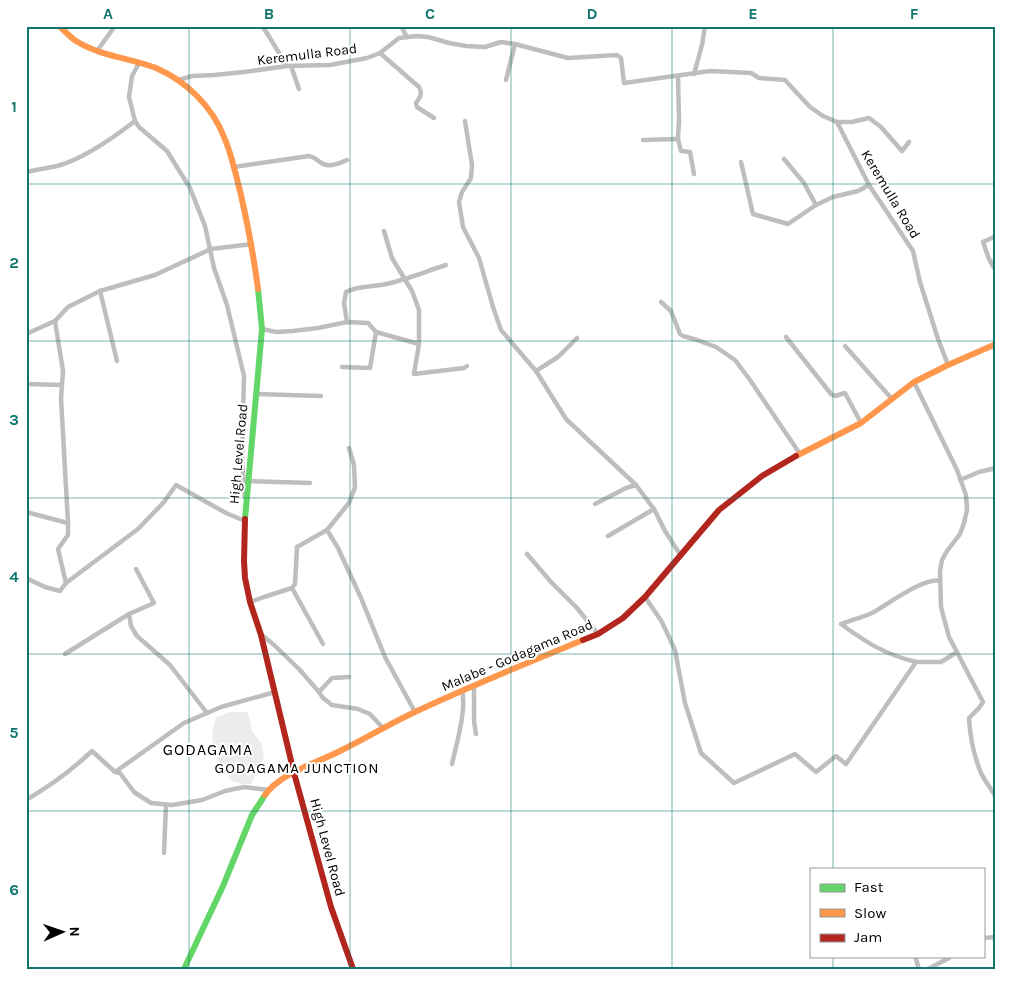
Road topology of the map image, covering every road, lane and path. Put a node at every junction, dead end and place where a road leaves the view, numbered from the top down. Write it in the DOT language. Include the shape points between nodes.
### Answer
graph roads {
  1 [pos="59,26"];
  2 [pos="115,26"];
  3 [pos="261,26"];
  4 [pos="401,26"];
  5 [pos="705,26"];
  6 [pos="407,37"];
  7 [pos="515,44"];
  8 [pos="97,51"];
  9 [pos="380,54"];
  10 [pos="139,63"];
  11 [pos="289,66"];
  12 [pos="694,74"];
  13 [pos="678,76"];
  14 [pos="179,80"];
  15 [pos="506,80"];
  16 [pos="299,89"];
  17 [pos="434,118"];
  18 [pos="465,121"];
  19 [pos="135,122"];
  20 [pos="837,122"];
  21 [pos="678,139"];
  22 [pos="643,140"];
  23 [pos="909,142"];
  24 [pos="784,159"];
  25 [pos="348,160"];
  26 [pos="741,162"];
  27 [pos="234,167"];
  28 [pos="26,172"];
  29 [pos="694,174"];
  30 [pos="869,185"];
  31 [pos="816,205"];
  32 [pos="384,232"];
  33 [pos="996,236"];
  34 [pos="252,244"];
  35 [pos="211,249"];
  36 [pos="446,265"];
  37 [pos="996,271"];
  38 [pos="404,279"];
  39 [pos="100,291"];
  40 [pos="661,302"];
  41 [pos="55,321"];
  42 [pos="347,322"];
  43 [pos="262,329"];
  44 [pos="376,332"];
  45 [pos="26,334"];
  46 [pos="786,337"];
  47 [pos="577,338"];
  48 [pos="419,344"];
  49 [pos="996,344"];
  50 [pos="845,346"];
  51 [pos="117,361"];
  52 [pos="948,365"];
  53 [pos="467,366"];
  54 [pos="342,367"];
  55 [pos="536,372"];
  56 [pos="914,382"];
  57 [pos="26,384"];
  58 [pos="62,384"];
  59 [pos="256,394"];
  60 [pos="321,396"];
  61 [pos="893,400"];
  62 [pos="861,423"];
  63 [pos="349,448"];
  64 [pos="800,454"];
  65 [pos="996,468"];
  66 [pos="960,480"];
  67 [pos="249,481"];
  68 [pos="310,483"];
  69 [pos="636,485"];
  70 [pos="595,504"];
  71 [pos="654,509"];
  72 [pos="26,512"];
  73 [pos="246,513"];
  74 [pos="245,521"];
  75 [pos="68,523"];
  76 [pos="327,530"];
  77 [pos="608,536"];
  78 [pos="527,554"];
  79 [pos="681,556"];
  80 [pos="136,570"];
  81 [pos="26,578"];
  82 [pos="940,582"];
  83 [pos="66,583"];
  84 [pos="292,588"];
  85 [pos="646,597"];
  86 [pos="250,602"];
  87 [pos="129,614"];
  88 [pos="598,634"];
  89 [pos="261,635"];
  90 [pos="323,644"];
  91 [pos="957,652"];
  92 [pos="65,654"];
  93 [pos="916,662"];
  94 [pos="349,678"];
  95 [pos="474,686"];
  96 [pos="462,691"];
  97 [pos="275,692"];
  98 [pos="319,692"];
  99 [pos="416,712"];
  100 [pos="207,713"];
  101 [pos="383,728"];
  102 [pos="476,734"];
  103 [pos="452,764"];
  104 [pos="115,772"];
  105 [pos="294,773"];
  106 [pos="269,790"];
  107 [pos="996,797"];
  108 [pos="26,800"];
  109 [pos="166,805"];
  110 [pos="164,853"];
  111 [pos="947,958"];
  112 [pos="184,969"];
  113 [pos="353,969"];
  114 [pos="928,969"];
  1 -- 8 [label="main road, High Level Road" via="78,42"];
  2 -- 8 [label="street"];
  3 -- 11 [label="street"];
  4 -- 6 [label="street"];
  5 -- 12 [label="street"];
  6 -- 7 [label="street" via="428,37 466,46 485,47 501,42"];
  6 -- 9 [label="street, Keremulla Road" via="399,38"];
  7 -- 13 [label="street" via="568,58 617,55 621,58 624,83"];
  7 -- 15 [label="street"];
  8 -- 10 [label="main road, High Level Road"];
  9 -- 11 [label="street, Keremulla Road" via="330,66"];
  9 -- 17 [label="street" via="420,87 422,92 416,102 417,107"];
  10 -- 14 [label="main road, High Level Road"];
  10 -- 19 [label="street" via="132,76 129,98"];
  11 -- 14 [label="street, Keremulla Road"];
  11 -- 16 [label="street"];
  12 -- 13 [label="street"];
  12 -- 20 [label="street" via="710,71 751,73 759,78 785,80 810,107"];
  13 -- 21 [label="street"];
  14 -- 27 [label="main road, High Level Road" via="216,120"];
  18 -- 55 [label="street" via="472,165 471,178 459,202 463,228 479,258 501,330"];
  19 -- 28 [label="street" via="109,141 73,160"];
  19 -- 35 [label="street" via="166,151 190,188"];
  20 -- 23 [label="street" via="869,118 902,151"];
  20 -- 30 [label="street, Keremulla Road"];
  21 -- 22 [label="street"];
  21 -- 29 [label="street" via="681,151 690,152"];
  24 -- 31 [label="street" via="804,183"];
  25 -- 27 [label="street" via="326,165 309,156"];
  26 -- 31 [label="street" via="753,214 788,224"];
  27 -- 34 [label="main road, High Level Road"];
  30 -- 31 [label="street"];
  30 -- 52 [label="street, Keremulla Road" via="913,251"];
  32 -- 38 [label="street" via="392,258"];
  33 -- 37 [label="street" via="983,242"];
  34 -- 35 [label="street"];
  34 -- 43 [label="main road, High Level Road"];
  35 -- 39 [label="street" via="155,275"];
  35 -- 73 [label="street" via="244,376 242,461"];
  36 -- 38 [label="street"];
  38 -- 42 [label="street" via="354,287 346,292"];
  38 -- 48 [label="street" via="419,310"];
  39 -- 41 [label="street" via="68,307"];
  39 -- 51 [label="street"];
  40 -- 64 [label="street" via="672,311 680,334 716,347 735,360"];
  41 -- 45 [label="street"];
  41 -- 58 [label="street" via="63,370"];
  42 -- 43 [label="street" via="293,331"];
  42 -- 44 [label="street" via="368,322"];
  43 -- 59 [label="main road, High Level Road"];
  44 -- 48 [label="street"];
  44 -- 54 [label="street" via="370,368"];
  46 -- 62 [label="street" via="831,394 845,393"];
  47 -- 55 [label="street"];
  48 -- 53 [label="street" via="414,374"];
  49 -- 52 [label="main road, Malabe - Godagama Road"];
  50 -- 61 [label="street"];
  52 -- 56 [label="main road, Malabe - Godagama Road"];
  55 -- 69 [label="street" via="566,419"];
  56 -- 61 [label="main road, Malabe - Godagama Road"];
  56 -- 66 [label="street"];
  57 -- 58 [label="street"];
  58 -- 75 [label="street"];
  59 -- 60 [label="street"];
  59 -- 67 [label="main road, High Level Road"];
  61 -- 62 [label="main road, Malabe - Godagama Road"];
  62 -- 64 [label="main road, Malabe - Godagama Road"];
  63 -- 76 [label="street" via="355,488 349,502"];
  64 -- 79 [label="main road, Malabe - Godagama Road" via="762,476 720,510"];
  65 -- 66 [label="street"];
  66 -- 82 [label="street" via="966,495 966,510 960,534 942,560"];
  67 -- 68 [label="street"];
  67 -- 73 [label="main road, High Level Road"];
  69 -- 70 [label="street"];
  69 -- 71 [label="street"];
  71 -- 77 [label="street"];
  71 -- 79 [label="street"];
  72 -- 75 [label="street"];
  73 -- 74 [label="main road, High Level Road"];
  74 -- 83 [label="street" via="176,485 138,529"];
  74 -- 86 [label="main road, High Level Road" via="245,578"];
  75 -- 83 [label="street" via="68,535 58,549"];
  76 -- 84 [label="street" via="297,548"];
  76 -- 99 [label="street" via="362,598 385,657"];
  78 -- 88 [label="street"];
  79 -- 85 [label="main road, Malabe - Godagama Road"];
  80 -- 87 [label="street" via="154,602"];
  81 -- 83 [label="street" via="60,591"];
  82 -- 91 [label="street" via="941,608"];
  82 -- 93 [label="street" via="924,583 872,613 841,624 884,652"];
  84 -- 86 [label="street"];
  84 -- 90 [label="street"];
  85 -- 88 [label="main road, Malabe - Godagama Road" via="623,618"];
  85 -- 93 [label="street" via="675,650 685,703 701,753 734,783 795,754 816,772 836,756 846,764"];
  86 -- 89 [label="main road, High Level Road"];
  87 -- 92 [label="street"];
  87 -- 100 [label="street" via="137,636 170,665"];
  88 -- 95 [label="main road, Malabe - Godagama Road"];
  89 -- 97 [label="main road, High Level Road"];
  89 -- 98 [label="street"];
  91 -- 93 [label="street" via="941,662"];
  91 -- 107 [label="street" via="983,702 969,718 970,732 981,774"];
  94 -- 98 [label="street" via="332,678"];
  95 -- 96 [label="main road, Malabe - Godagama Road"];
  95 -- 102 [label="street"];
  96 -- 99 [label="main road, Malabe - Godagama Road"];
  96 -- 103 [label="street" via="464,697"];
  97 -- 100 [label="street"];
  97 -- 105 [label="main road, High Level Road"];
  98 -- 101 [label="street" via="332,705 370,714"];
  99 -- 101 [label="main road, Malabe - Godagama Road"];
  100 -- 104 [label="street" via="184,723"];
  101 -- 105 [label="main road, Malabe - Godagama Road"];
  104 -- 108 [label="street" via="92,751 75,767"];
  104 -- 109 [label="street" via="150,803"];
  105 -- 106 [label="main road, Malabe - Godagama Road"];
  105 -- 113 [label="main road, High Level Road" via="331,907"];
  106 -- 109 [label="street" via="244,787 202,800"];
  106 -- 112 [label="main road, Malabe - Godagama Road" via="252,815"];
  109 -- 110 [label="street"];
  111 -- 114 [label="street"];
}
